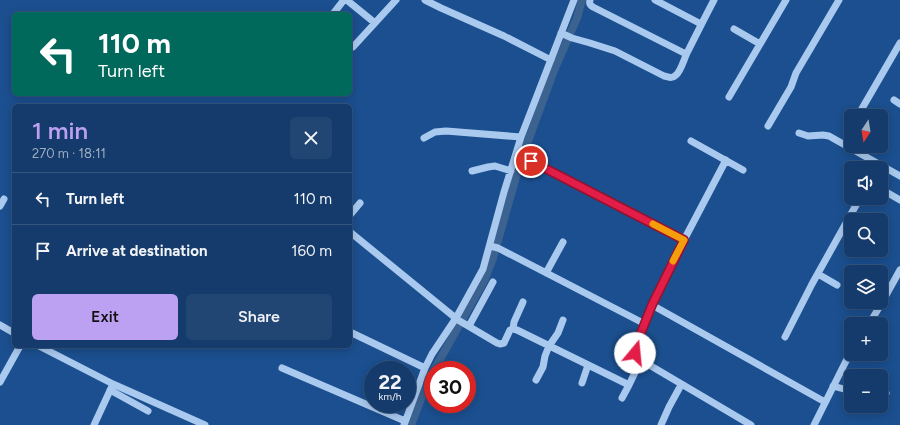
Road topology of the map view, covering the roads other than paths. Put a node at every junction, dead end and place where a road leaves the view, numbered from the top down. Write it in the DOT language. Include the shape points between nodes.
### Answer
graph roads {
  1 [pos="396,0"];
  2 [pos="425,0"];
  3 [pos="574,0"];
  4 [pos="590,0"];
  5 [pos="655,0"];
  6 [pos="714,0"];
  7 [pos="786,0"];
  8 [pos="839,0"];
  9 [pos="335,12"];
  10 [pos="375,23"];
  11 [pos="702,24"];
  12 [pos="734,29"];
  13 [pos="562,34"];
  14 [pos="760,44"];
  15 [pos="900,44"];
  16 [pos="353,48"];
  17 [pos="686,54"];
  18 [pos="551,60"];
  19 [pos="729,97"];
  20 [pos="862,109"];
  21 [pos="768,126"];
  22 [pos="799,134"];
  23 [pos="521,137"];
  24 [pos="424,138"];
  25 [pos="691,141"];
  26 [pos="726,160"];
  27 [pos="531,161"];
  28 [pos="744,170"];
  29 [pos="511,171"];
  30 [pos="472,172"];
  31 [pos="900,176"];
  32 [pos="888,193"];
  33 [pos="4,199"];
  34 [pos="900,200"];
  35 [pos="360,203"];
  36 [pos="856,205"];
  37 [pos="0,206"];
  38 [pos="352,213"];
  39 [pos="352,234"];
  40 [pos="684,240"];
  41 [pos="563,242"];
  42 [pos="493,247"];
  43 [pos="900,270"];
  44 [pos="546,273"];
  45 [pos="818,274"];
  46 [pos="493,282"];
  47 [pos="837,285"];
  48 [pos="523,302"];
  49 [pos="652,305"];
  50 [pos="873,317"];
  51 [pos="563,320"];
  52 [pos="462,322"];
  53 [pos="645,324"];
  54 [pos="0,325"];
  55 [pos="513,329"];
  56 [pos="12,331"];
  57 [pos="352,333"];
  58 [pos="785,337"];
  59 [pos="550,346"];
  60 [pos="19,348"];
  61 [pos="43,348"];
  62 [pos="642,360"];
  63 [pos="428,361"];
  64 [pos="846,361"];
  65 [pos="588,365"];
  66 [pos="282,368"];
  67 [pos="424,368"];
  68 [pos="424,371"];
  69 [pos="536,380"];
  70 [pos="0,382"];
  71 [pos="582,383"];
  72 [pos="681,384"];
  73 [pos="629,385"];
  74 [pos="834,386"];
  75 [pos="112,387"];
  76 [pos="844,389"];
  77 [pos="622,398"];
  78 [pos="825,402"];
  79 [pos="148,411"];
  80 [pos="405,423"];
  81 [pos="94,425"];
  82 [pos="205,425"];
  83 [pos="661,425"];
  84 [pos="751,425"];
  85 [pos="814,425"];
  1 -- 10 [label="street"];
  2 -- 18 [label="street"];
  3 -- 13 [label="street"];
  4 -- 17 [label="street" via="589,3 593,7"];
  5 -- 11 [label="street"];
  6 -- 11 [label="street"];
  7 -- 14 [label="street"];
  8 -- 21 [label="street"];
  9 -- 10 [label="street" via="345,0"];
  10 -- 16 [label="street"];
  11 -- 17 [label="street"];
  12 -- 14 [label="street"];
  13 -- 17 [label="street" via="615,51 670,78 678,72"];
  13 -- 18 [label="street"];
  14 -- 19 [label="street"];
  15 -- 20 [label="street"];
  18 -- 23 [label="street"];
  22 -- 31 [label="street" via="829,136"];
  23 -- 24 [label="street" via="446,131 435,132"];
  23 -- 29 [label="street"];
  25 -- 26 [label="street"];
  26 -- 28 [label="street"];
  26 -- 40 [label="street"];
  27 -- 40 [label="street"];
  29 -- 30 [label="street" via="495,166"];
  29 -- 42 [label="street"];
  32 -- 34 [label="street"];
  33 -- 37 [label="street"];
  35 -- 38 [label="street"];
  36 -- 45 [label="street"];
  39 -- 52 [label="street"];
  40 -- 49 [label="street"];
  41 -- 44 [label="street"];
  42 -- 44 [label="street"];
  42 -- 52 [label="street"];
  43 -- 50 [label="street"];
  44 -- 53 [label="street"];
  45 -- 47 [label="street"];
  45 -- 58 [label="street"];
  46 -- 52 [label="street"];
  48 -- 55 [label="street"];
  49 -- 53 [label="street"];
  49 -- 78 [label="street"];
  51 -- 59 [label="street"];
  52 -- 55 [label="street" via="500,344 504,343"];
  52 -- 63 [label="street"];
  53 -- 62 [label="street" via="635,348 635,353"];
  54 -- 56 [label="street"];
  55 -- 59 [label="street"];
  57 -- 67 [label="street"];
  59 -- 65 [label="street"];
  59 -- 69 [label="street"];
  60 -- 70 [label="street"];
  61 -- 75 [label="street"];
  62 -- 72 [label="street"];
  62 -- 73 [label="street"];
  64 -- 74 [label="street"];
  65 -- 71 [label="street"];
  65 -- 73 [label="street"];
  66 -- 80 [label="street"];
  68 -- 80 [label="street"];
  72 -- 83 [label="street"];
  72 -- 84 [label="street"];
  73 -- 77 [label="street"];
  74 -- 76 [label="street"];
  74 -- 78 [label="street"];
  75 -- 79 [label="street"];
  75 -- 81 [label="street"];
  75 -- 82 [label="street"];
  78 -- 85 [label="street"];
}
